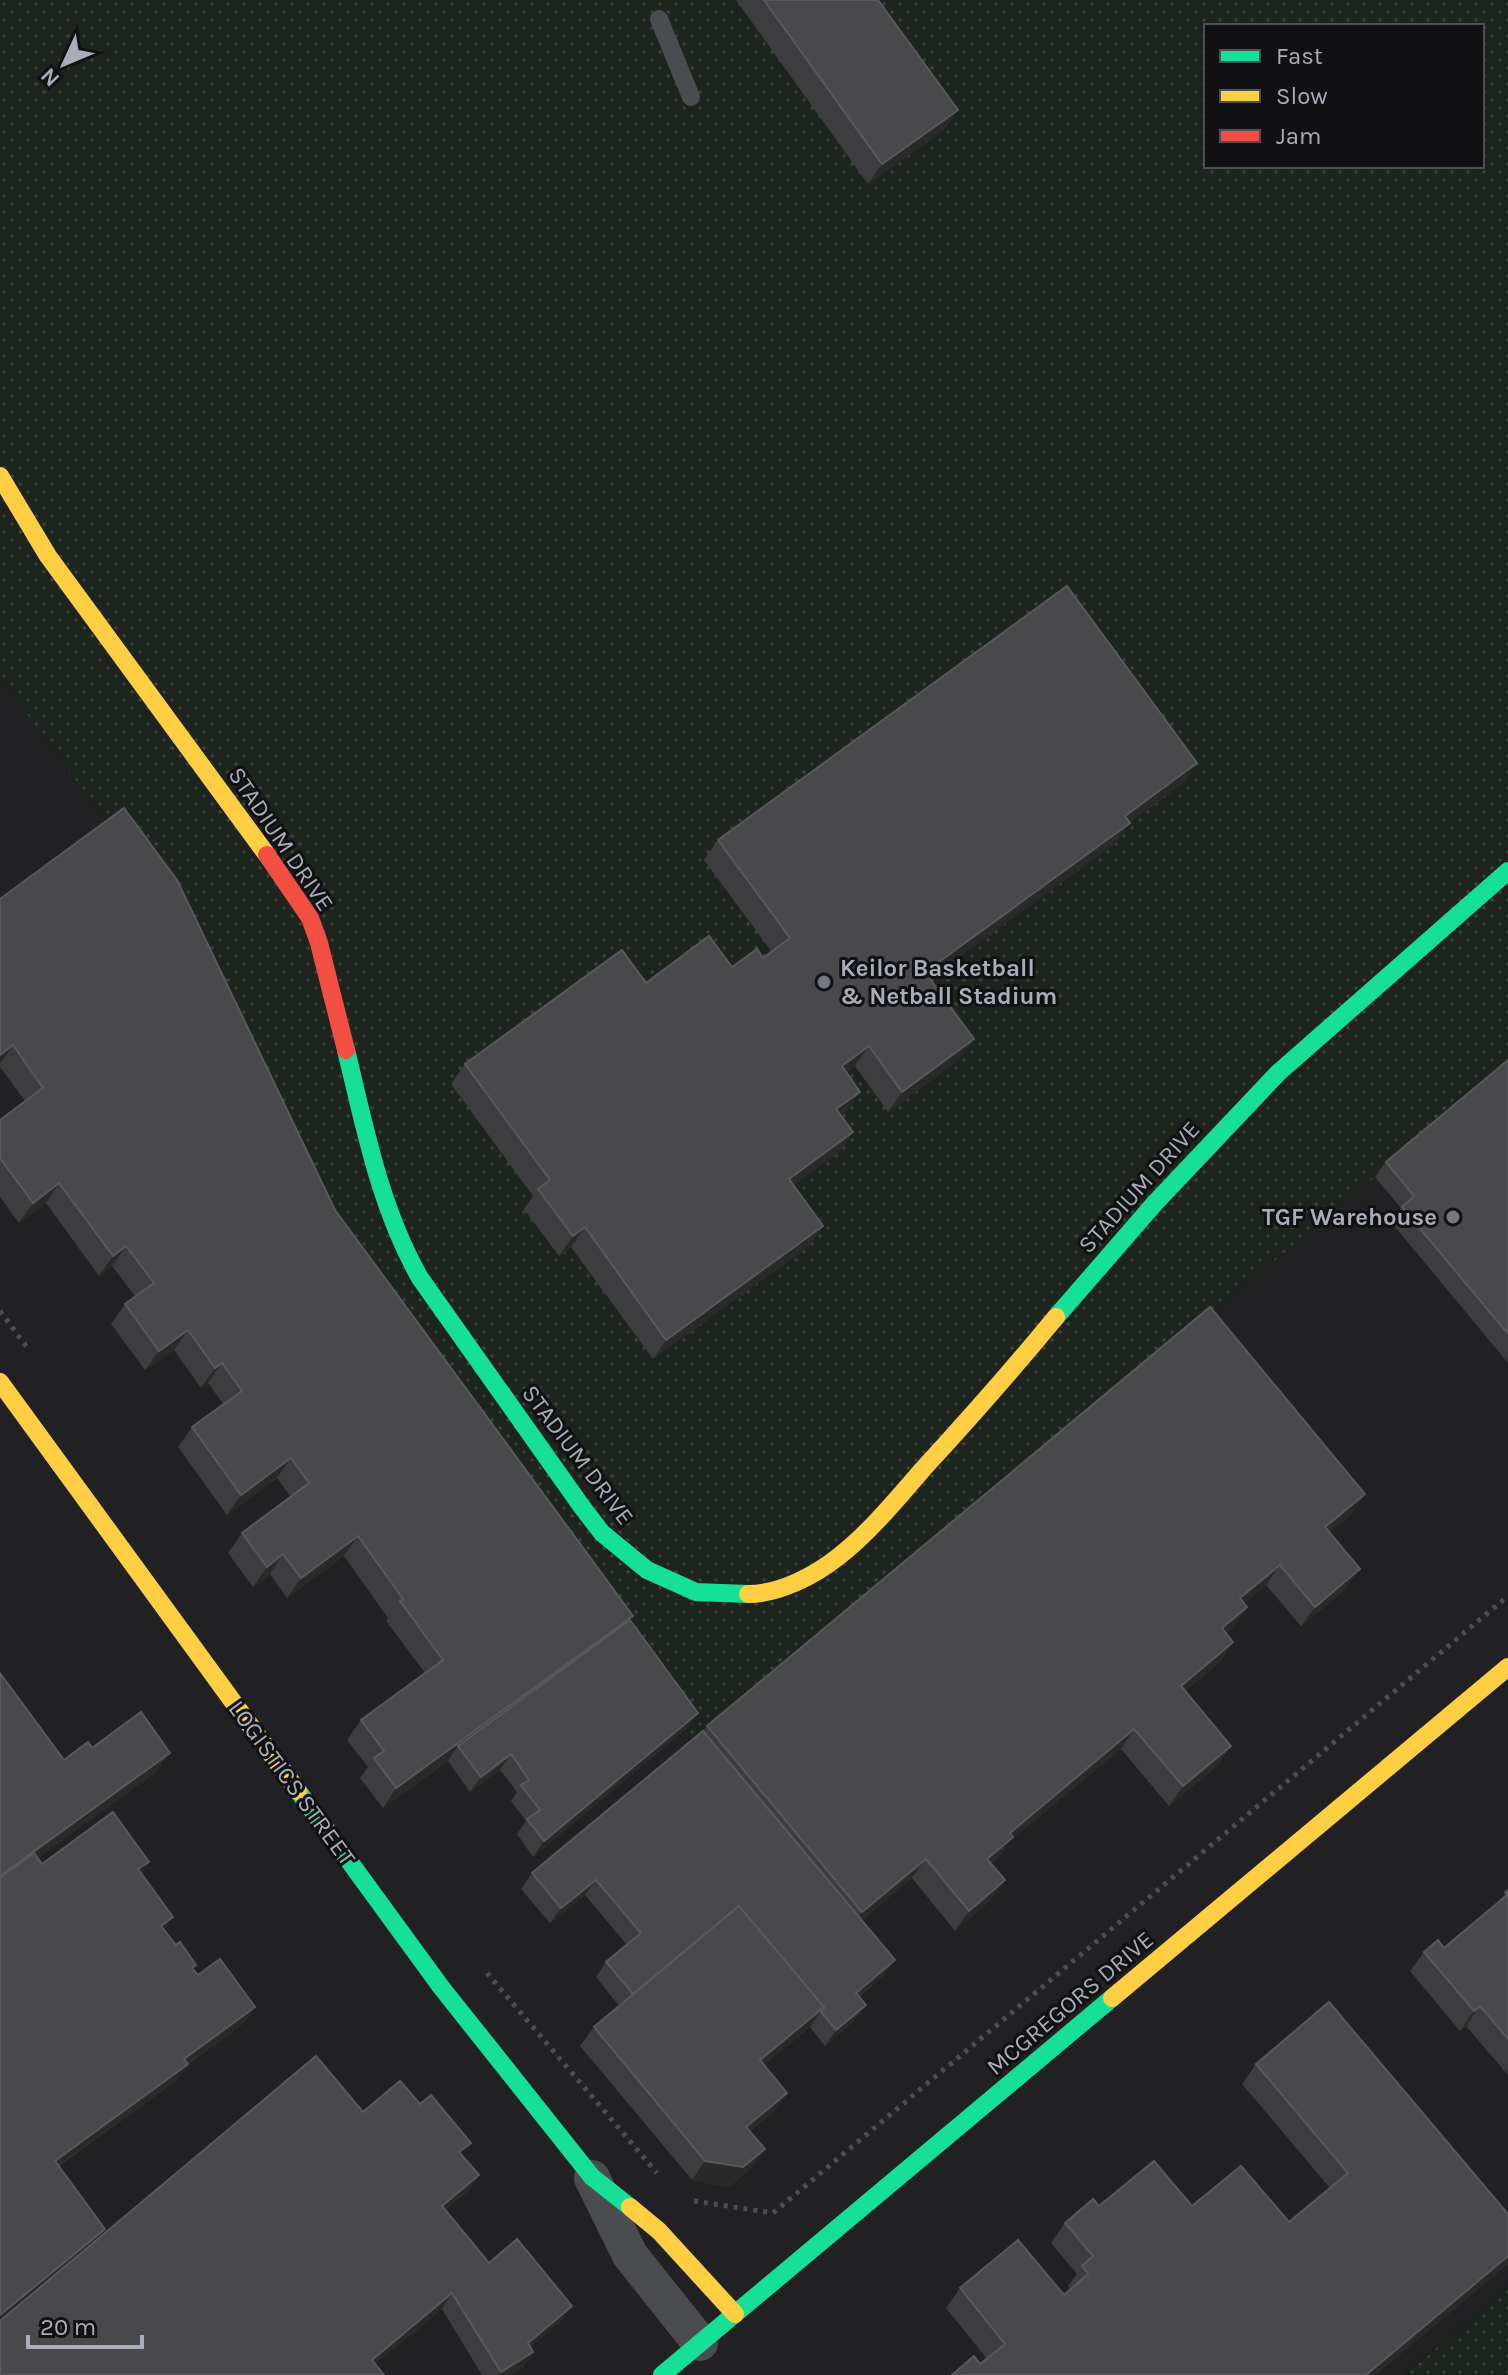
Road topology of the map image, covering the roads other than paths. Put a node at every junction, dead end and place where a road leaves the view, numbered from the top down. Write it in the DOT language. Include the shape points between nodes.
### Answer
graph roads {
  1 [pos="659,19"];
  2 [pos="691,97"];
  3 [pos="0,476"];
  4 [pos="1508,871"];
  5 [pos="0,1382"];
  6 [pos="1508,1667"];
  7 [pos="592,2177"];
  8 [pos="735,2314"];
  9 [pos="700,2343"];
  10 [pos="662,2375"];
  1 -- 2 [label="lane"];
  3 -- 4 [label="street, STADIUM DRIVE" via="48,556 310,918 377,1177 420,1278 602,1533 647,1570 696,1592 754,1594 783,1587 847,1550 1278,1073"];
  5 -- 7 [label="street, LOGISTICS STREET" via="441,1987"];
  6 -- 8 [label="street, MCGREGORS DRIVE"];
  7 -- 8 [label="street, LOGISTICS STREET" via="659,2231"];
  7 -- 9 [label="street, LOGISTICS STREET" via="630,2255"];
  8 -- 9 [label="street, MCGREGORS DRIVE"];
  9 -- 10 [label="street, MCGREGORS DRIVE"];
}
